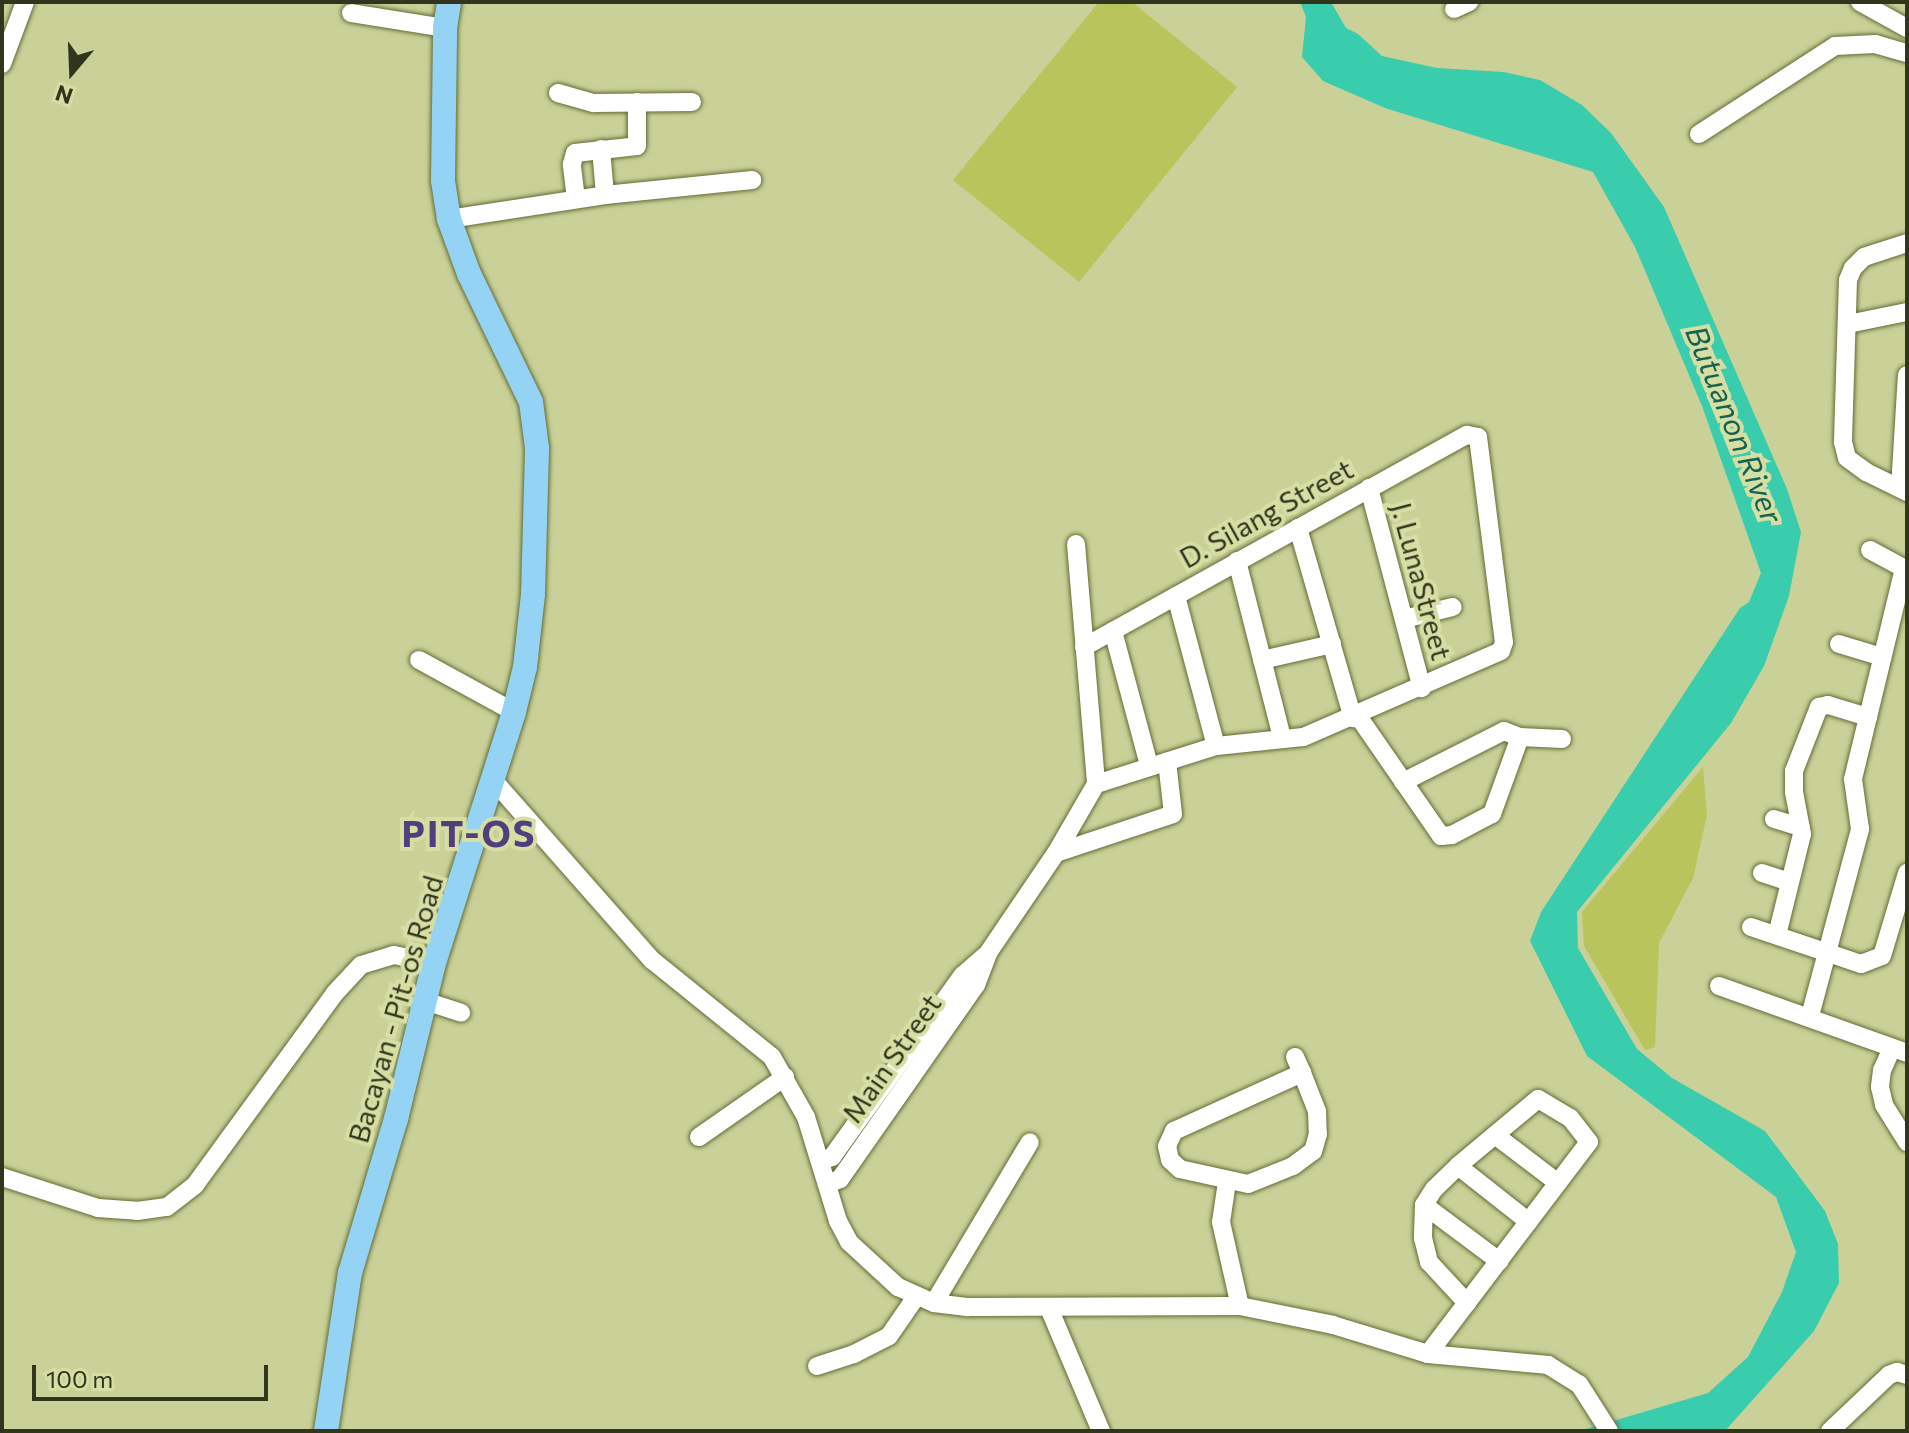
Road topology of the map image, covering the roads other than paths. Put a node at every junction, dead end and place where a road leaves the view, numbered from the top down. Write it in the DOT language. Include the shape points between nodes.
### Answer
graph roads {
  1 [pos="25,2"];
  2 [pos="449,2"];
  3 [pos="1860,2"];
  4 [pos="351,13"];
  5 [pos="445,28"];
  6 [pos="1907,28"];
  7 [pos="1907,53"];
  8 [pos="2,64"];
  9 [pos="558,93"];
  10 [pos="637,102"];
  11 [pos="692,102"];
  12 [pos="1699,134"];
  13 [pos="601,149"];
  14 [pos="752,180"];
  15 [pos="605,195"];
  16 [pos="576,199"];
  17 [pos="449,219"];
  18 [pos="1907,243"];
  19 [pos="1907,312"];
  20 [pos="1848,324"];
  21 [pos="1907,375"];
  22 [pos="1369,488"];
  23 [pos="1903,490"];
  24 [pos="1298,528"];
  25 [pos="1076,544"];
  26 [pos="1870,550"];
  27 [pos="1237,561"];
  28 [pos="1906,569"];
  29 [pos="1176,596"];
  30 [pos="1453,607"];
  31 [pos="1404,619"];
  32 [pos="1113,631"];
  33 [pos="1332,644"];
  34 [pos="1839,644"];
  35 [pos="1084,647"];
  36 [pos="1882,657"];
  37 [pos="419,660"];
  38 [pos="1262,660"];
  39 [pos="1422,688"];
  40 [pos="514,712"];
  41 [pos="1356,717"];
  42 [pos="1868,717"];
  43 [pos="1282,737"];
  44 [pos="1520,737"];
  45 [pos="1562,739"];
  46 [pos="1216,746"];
  47 [pos="1158,763"];
  48 [pos="494,781"];
  49 [pos="1403,782"];
  50 [pos="1096,784"];
  51 [pos="1774,819"];
  52 [pos="1801,827"];
  53 [pos="1056,853"];
  54 [pos="1762,873"];
  55 [pos="1907,873"];
  56 [pos="1790,882"];
  57 [pos="1751,927"];
  58 [pos="1777,935"];
  59 [pos="1827,952"];
  60 [pos="988,953"];
  61 [pos="434,963"];
  62 [pos="1719,986"];
  63 [pos="425,1001"];
  64 [pos="461,1013"];
  65 [pos="1810,1016"];
  66 [pos="1899,1050"];
  67 [pos="785,1077"];
  68 [pos="1495,1135"];
  69 [pos="699,1137"];
  70 [pos="1030,1142"];
  71 [pos="1907,1142"];
  72 [pos="821,1161"];
  73 [pos="1458,1166"];
  74 [pos="2,1177"];
  75 [pos="1227,1182"];
  76 [pos="1558,1183"];
  77 [pos="827,1184"];
  78 [pos="1424,1205"];
  79 [pos="1529,1222"];
  80 [pos="1499,1261"];
  81 [pos="925,1300"];
  82 [pos="1467,1303"];
  83 [pos="1240,1306"];
  84 [pos="1049,1308"];
  85 [pos="1428,1354"];
  86 [pos="817,1366"];
  87 [pos="1907,1375"];
  88 [pos="326,1431"];
  89 [pos="1101,1431"];
  90 [pos="1609,1431"];
  91 [pos="1830,1431"];
  1 -- 8 [label="street"];
  2 -- 5 [label="main road, Bacayan - Pit-os Road"];
  3 -- 6 [label="street"];
  4 -- 5 [label="street"];
  5 -- 17 [label="main road, Bacayan - Pit-os Road" via="441,134"];
  7 -- 12 [label="street" via="1875,44 1835,46"];
  9 -- 10 [label="street" via="594,103"];
  10 -- 11 [label="street"];
  10 -- 13 [label="street" via="637,146"];
  13 -- 15 [label="street"];
  13 -- 16 [label="street" via="575,153"];
  14 -- 15 [label="street"];
  15 -- 16 [label="street"];
  16 -- 17 [label="street"];
  17 -- 40 [label="main road, Bacayan - Pit-os Road" via="469,274 531,402 537,448 533,594"];
  18 -- 20 [label="street" via="1864,257 1853,268"];
  19 -- 20 [label="street"];
  20 -- 23 [label="street" via="1843,442 1847,458"];
  21 -- 23 [label="street"];
  22 -- 24 [label="street, D. Silang Street"];
  22 -- 31 [label="street, J. LunaStreet"];
  22 -- 39 [label="street, D. Silang Street" via="1467,435 1478,437 1502,648"];
  24 -- 27 [label="street, D. Silang Street"];
  24 -- 33 [label="street"];
  25 -- 35 [label="street"];
  26 -- 28 [label="street"];
  27 -- 29 [label="street, D. Silang Street"];
  27 -- 38 [label="street"];
  28 -- 36 [label="street"];
  29 -- 32 [label="street, D. Silang Street"];
  29 -- 46 [label="street"];
  30 -- 31 [label="street"];
  31 -- 39 [label="street, J. LunaStreet"];
  32 -- 35 [label="street, D. Silang Street"];
  32 -- 47 [label="street"];
  33 -- 38 [label="street"];
  33 -- 41 [label="street"];
  34 -- 36 [label="street"];
  35 -- 50 [label="street"];
  36 -- 42 [label="street"];
  37 -- 40 [label="street"];
  38 -- 43 [label="street"];
  39 -- 41 [label="street"];
  40 -- 48 [label="main road, Bacayan - Pit-os Road"];
  41 -- 43 [label="street" via="1303,737"];
  41 -- 49 [label="street"];
  42 -- 52 [label="street" via="1819,707 1794,771"];
  42 -- 59 [label="street" via="1853,779 1860,829"];
  43 -- 46 [label="street"];
  44 -- 45 [label="street"];
  44 -- 49 [label="street" via="1504,731"];
  44 -- 49 [label="street" via="1492,814 1452,835 1441,836"];
  46 -- 47 [label="street"];
  47 -- 50 [label="street"];
  47 -- 53 [label="street" via="1173,814"];
  48 -- 61 [label="main road, Bacayan - Pit-os Road"];
  48 -- 67 [label="street" via="652,960 746,1033"];
  50 -- 53 [label="street, Main Street"];
  51 -- 52 [label="street"];
  52 -- 56 [label="street"];
  53 -- 60 [label="street, Main Street"];
  54 -- 56 [label="street"];
  55 -- 59 [label="street" via="1882,956 1861,964"];
  56 -- 58 [label="street"];
  57 -- 58 [label="street"];
  58 -- 59 [label="street"];
  59 -- 65 [label="street"];
  60 -- 72 [label="street, Main Street" via="963,975 832,1157"];
  60 -- 77 [label="street, Main Street" via="976,985 950,1023 840,1179"];
  61 -- 63 [label="main road, Bacayan - Pit-os Road"];
  61 -- 74 [label="street" via="394,955 361,965 195,1185 167,1207 98,1208"];
  62 -- 65 [label="street"];
  63 -- 64 [label="street"];
  63 -- 88 [label="main road, Bacayan - Pit-os Road" via="350,1273"];
  65 -- 66 [label="street"];
  66 -- 71 [label="street" via="1882,1070 1880,1087 1884,1105"];
  67 -- 69 [label="street"];
  67 -- 72 [label="street"];
  68 -- 73 [label="street"];
  68 -- 76 [label="street"];
  68 -- 76 [label="street" via="1538,1099 1570,1118 1589,1142"];
  70 -- 81 [label="street"];
  72 -- 77 [label="street"];
  73 -- 78 [label="street"];
  73 -- 79 [label="street"];
  75 -- 75 [label="street" via="1180,1169 1168,1154 1174,1131 1298,1065 1317,1111 1313,1151 1262,1181"];
  75 -- 83 [label="street" via="1221,1222"];
  76 -- 79 [label="street"];
  77 -- 81 [label="street" via="849,1242 880,1273"];
  78 -- 80 [label="street"];
  78 -- 82 [label="street" via="1429,1262"];
  79 -- 80 [label="street"];
  80 -- 82 [label="street"];
  81 -- 84 [label="street"];
  81 -- 86 [label="street" via="889,1336"];
  82 -- 85 [label="street"];
  83 -- 84 [label="street"];
  83 -- 85 [label="street" via="1286,1313"];
  84 -- 89 [label="street"];
  85 -- 90 [label="street" via="1548,1365 1579,1384"];
  87 -- 91 [label="street" via="1889,1375"];
}
